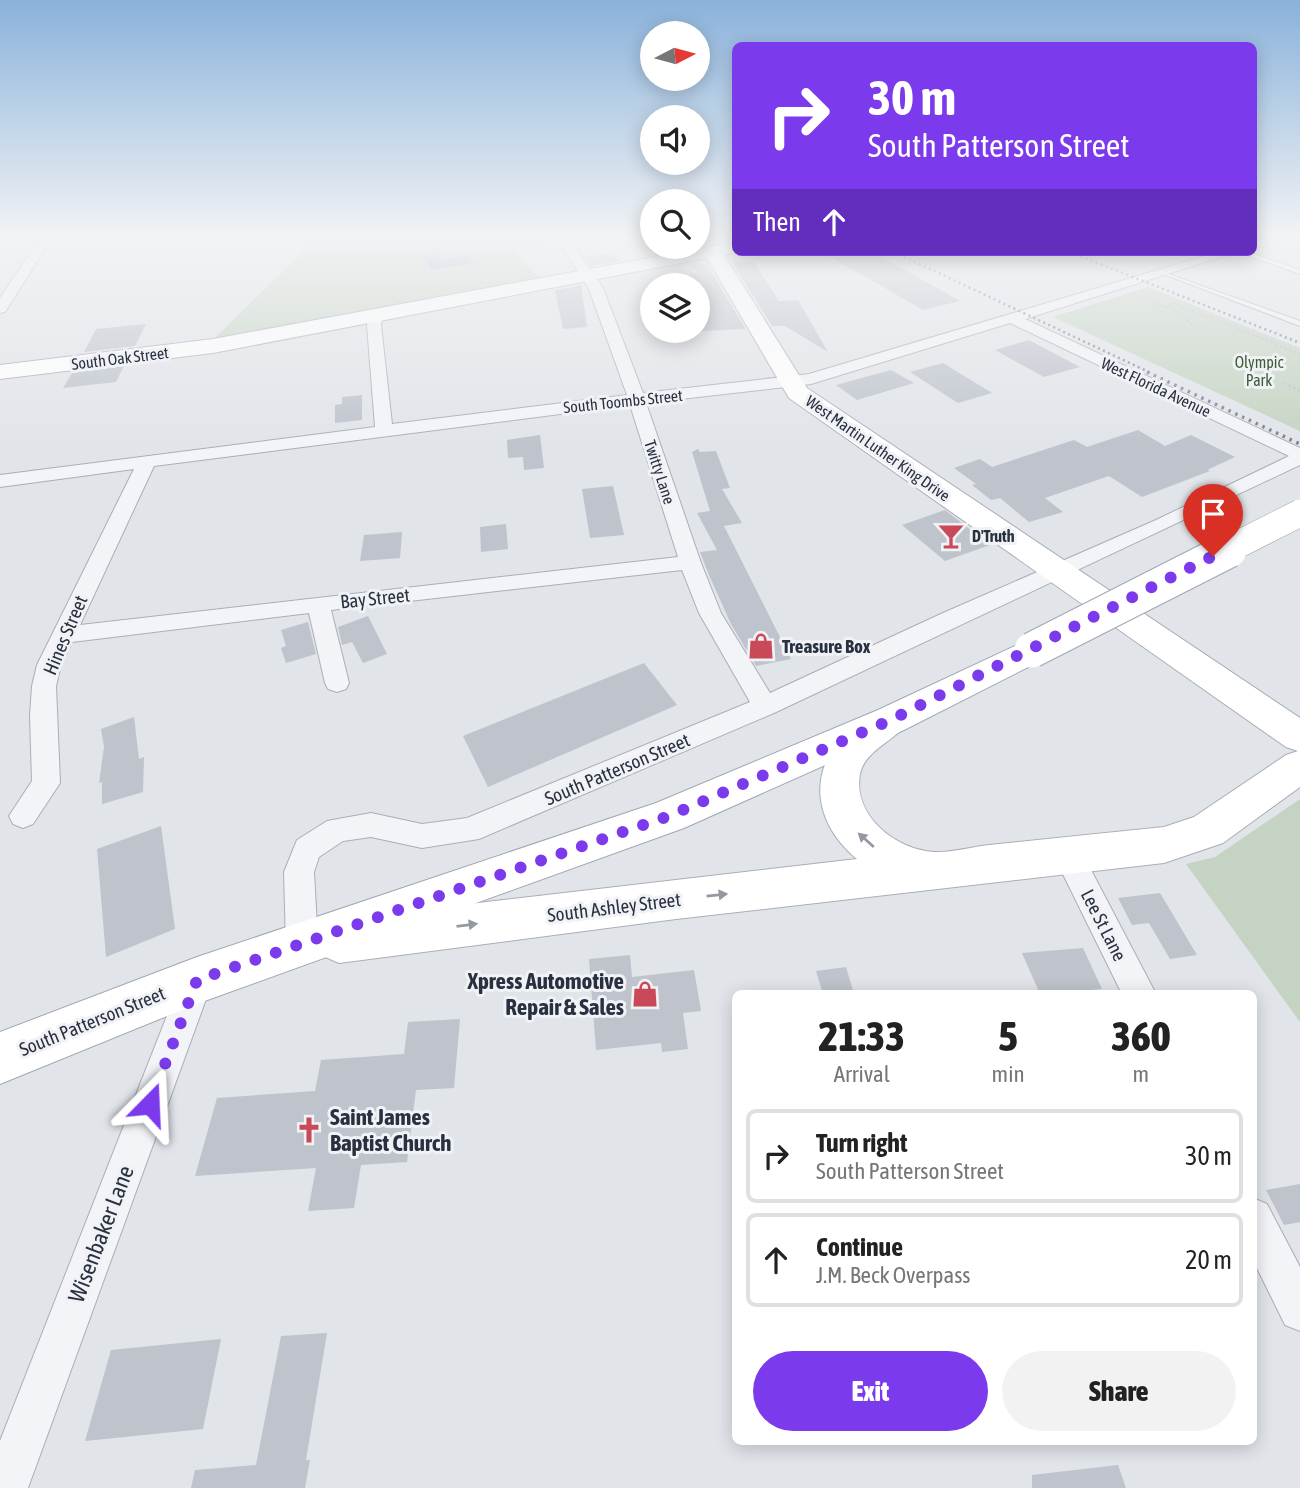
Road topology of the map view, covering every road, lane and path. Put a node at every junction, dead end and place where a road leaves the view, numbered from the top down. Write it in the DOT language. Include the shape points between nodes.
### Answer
graph roads {
  1 [pos="432,306"];
  2 [pos="603,306"];
  3 [pos="752,306"];
  4 [pos="1055,306"];
  5 [pos="1182,306"];
  6 [pos="1254,306"];
  7 [pos="1164,307"];
  8 [pos="376,317"];
  9 [pos="1013,319"];
  10 [pos="1300,324"];
  11 [pos="1193,325"];
  12 [pos="1300,354"];
  13 [pos="0,372"];
  14 [pos="789,382"];
  15 [pos="1284,383"];
  16 [pos="1300,391"];
  17 [pos="636,398"];
  18 [pos="384,430"];
  19 [pos="1300,456"];
  20 [pos="146,461"];
  21 [pos="0,481"];
  22 [pos="1300,513"];
  23 [pos="690,563"];
  24 [pos="1058,572"];
  25 [pos="318,604"];
  26 [pos="61,635"];
  27 [pos="337,683"];
  28 [pos="765,706"];
  29 [pos="891,720"];
  30 [pos="1300,737"];
  31 [pos="1300,766"];
  32 [pos="23,816"];
  33 [pos="1069,856"];
  34 [pos="926,870"];
  35 [pos="302,945"];
  36 [pos="197,980"];
  37 [pos="1137,990"];
  38 [pos="0,1058"];
  39 [pos="1257,1226"];
  40 [pos="1300,1310"];
  41 [pos="5,1488"];
  1 -- 8 [label="main road, South Oak Street"];
  2 -- 17 [label="street, Twitty Lane"];
  3 -- 14 [label="main road, West Martin Luther King Drive"];
  4 -- 9 [label="street, South Toombs Street"];
  5 -- 12 [label="path"];
  6 -- 10 [label="lane"];
  7 -- 11 [label="path"];
  8 -- 13 [label="main road, South Oak Street" via="177,352"];
  8 -- 18 [label="street"];
  9 -- 14 [label="street, South Toombs Street"];
  9 -- 19 [label="street, West Florida Avenue"];
  14 -- 17 [label="street, South Toombs Street"];
  14 -- 24 [label="main road, West Martin Luther King Drive" via="798,393"];
  15 -- 16 [label="path"];
  17 -- 18 [label="street, South Toombs Street"];
  17 -- 23 [label="street, Twitty Lane"];
  18 -- 20 [label="street, South Toombs Street"];
  19 -- 24 [label="street, South Patterson Street"];
  20 -- 21 [label="street, South Toombs Street"];
  20 -- 26 [label="street, Hines Street"];
  22 -- 29 [label="main road, bridge"];
  23 -- 25 [label="street, Bay Street"];
  23 -- 28 [label="street, Twitty Lane" via="710,613"];
  24 -- 28 [label="street, South Patterson Street"];
  24 -- 30 [label="main road, West Martin Luther King Drive"];
  25 -- 26 [label="street, Bay Street"];
  25 -- 27 [label="street"];
  26 -- 32 [label="street, Hines Street" via="44,686 46,783"];
  28 -- 35 [label="street, South Patterson Street" via="469,830 422,836 371,825 337,830 307,849 299,872"];
  34 -- 29 [label="main road, South Ashley Street, one-way" via="869,845 855,830 839,796 838,780 851,751"];
  29 -- 35 [label="main road" via="669,816"];
  31 -- 33 [label="main road, South Ashley Street" via="1208,830 1164,845"];
  33 -- 34 [label="main road, South Ashley Street"];
  33 -- 37 [label="street, Lee St Lane"];
  35 -- 34 [label="main road, South Ashley Street, one-way"];
  35 -- 36 [label="main road, South Patterson Street"];
  36 -- 38 [label="main road, South Patterson Street"];
  36 -- 41 [label="street, Wisenbaker Lane"];
  39 -- 40 [label="street"];
}
